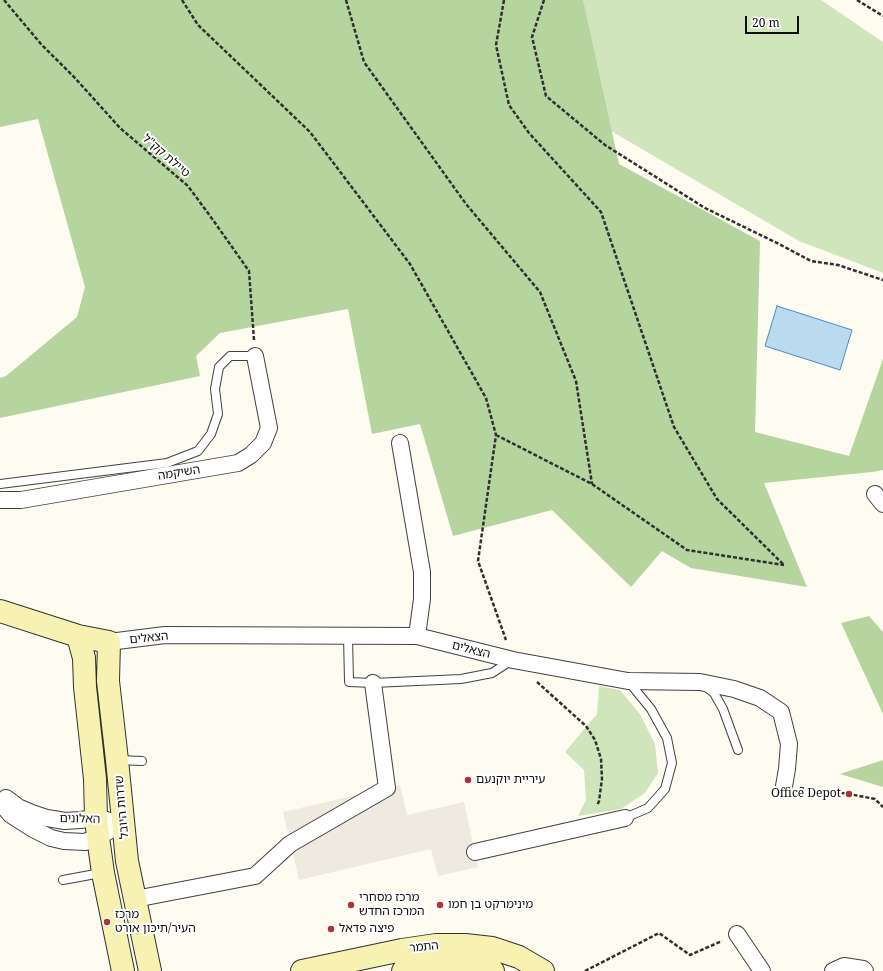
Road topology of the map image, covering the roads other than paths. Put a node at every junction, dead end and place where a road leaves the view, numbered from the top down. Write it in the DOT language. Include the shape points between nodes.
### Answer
graph roads {
  1 [pos="255,356"];
  2 [pos="400,443"];
  3 [pos="0,484"];
  4 [pos="0,500"];
  5 [pos="0,611"];
  6 [pos="78,636"];
  7 [pos="348,636"];
  8 [pos="417,636"];
  9 [pos="109,642"];
  10 [pos="513,660"];
  11 [pos="628,681"];
  12 [pos="700,682"];
  13 [pos="373,683"];
  14 [pos="738,750"];
  15 [pos="117,760"];
  16 [pos="142,761"];
  17 [pos="784,786"];
  18 [pos="0,793"];
  19 [pos="0,802"];
  20 [pos="625,818"];
  21 [pos="123,822"];
  22 [pos="97,828"];
  23 [pos="475,852"];
  24 [pos="103,873"];
  25 [pos="63,880"];
  26 [pos="135,899"];
  27 [pos="737,934"];
  28 [pos="388,962"];
  29 [pos="120,966"];
  30 [pos="438,969"];
  31 [pos="150,971"];
  32 [pos="302,971"];
  33 [pos="403,971"];
  34 [pos="493,971"];
  35 [pos="543,971"];
  36 [pos="762,971"];
  37 [pos="833,971"];
  38 [pos="865,971"];
  1 -- 3 [label="lane" via="230,356 219,367 215,389 218,414 211,434 198,451 167,463"];
  1 -- 4 [label="street, השיקמה" via="269,428 263,443 238,463 21,500"];
  2 -- 8 [label="street" via="422,572 422,599"];
  5 -- 6 [label="street, הצאלים"];
  6 -- 9 [label="street, הצאלים"];
  6 -- 22 [label="street, שדרות היובל" via="84,658"];
  7 -- 8 [label="street, הצאלים"];
  7 -- 9 [label="street, הצאלים" via="165,635"];
  7 -- 13 [label="lane" via="349,682"];
  8 -- 10 [label="street, הצאלים"];
  9 -- 15 [label="street, שדרות היובל" via="108,681"];
  10 -- 11 [label="street, הצאלים"];
  10 -- 13 [label="lane" via="492,673 461,679"];
  11 -- 12 [label="street, הצאלים"];
  11 -- 20 [label="lane" via="651,709 668,738 672,764 665,789 648,808"];
  12 -- 14 [label="lane" via="714,693 723,709"];
  12 -- 17 [label="street, הצאלים" via="760,698 781,712 790,744"];
  13 -- 26 [label="street" via="387,788 290,844 255,876"];
  15 -- 16 [label="lane"];
  15 -- 21 [label="street, שדרות היובל"];
  18 -- 22 [label="street, האלונים" via="18,807 32,813 65,821 80,820"];
  19 -- 22 [label="street, האלונים" via="11,815 51,838 85,842"];
  20 -- 23 [label="street"];
  21 -- 22 [label="street, האלונים"];
  21 -- 26 [label="street, שדרות היובל" via="127,861"];
  22 -- 24 [label="street, שדרות היובל"];
  24 -- 25 [label="lane"];
  24 -- 29 [label="street, שדרות היובל"];
  26 -- 31 [label="street, שדרות היובל"];
  27 -- 36 [label="street"];
  28 -- 32 [label="street, התמר"];
  28 -- 33 [label="street"];
  28 -- 35 [label="street, התמר" via="436,945 465,945 492,948 519,957"];
  30 -- 33 [label="street, התמר"];
  30 -- 34 [label="street, התמר" via="464,966"];
  37 -- 38 [label="street" via="844,966"];
}
